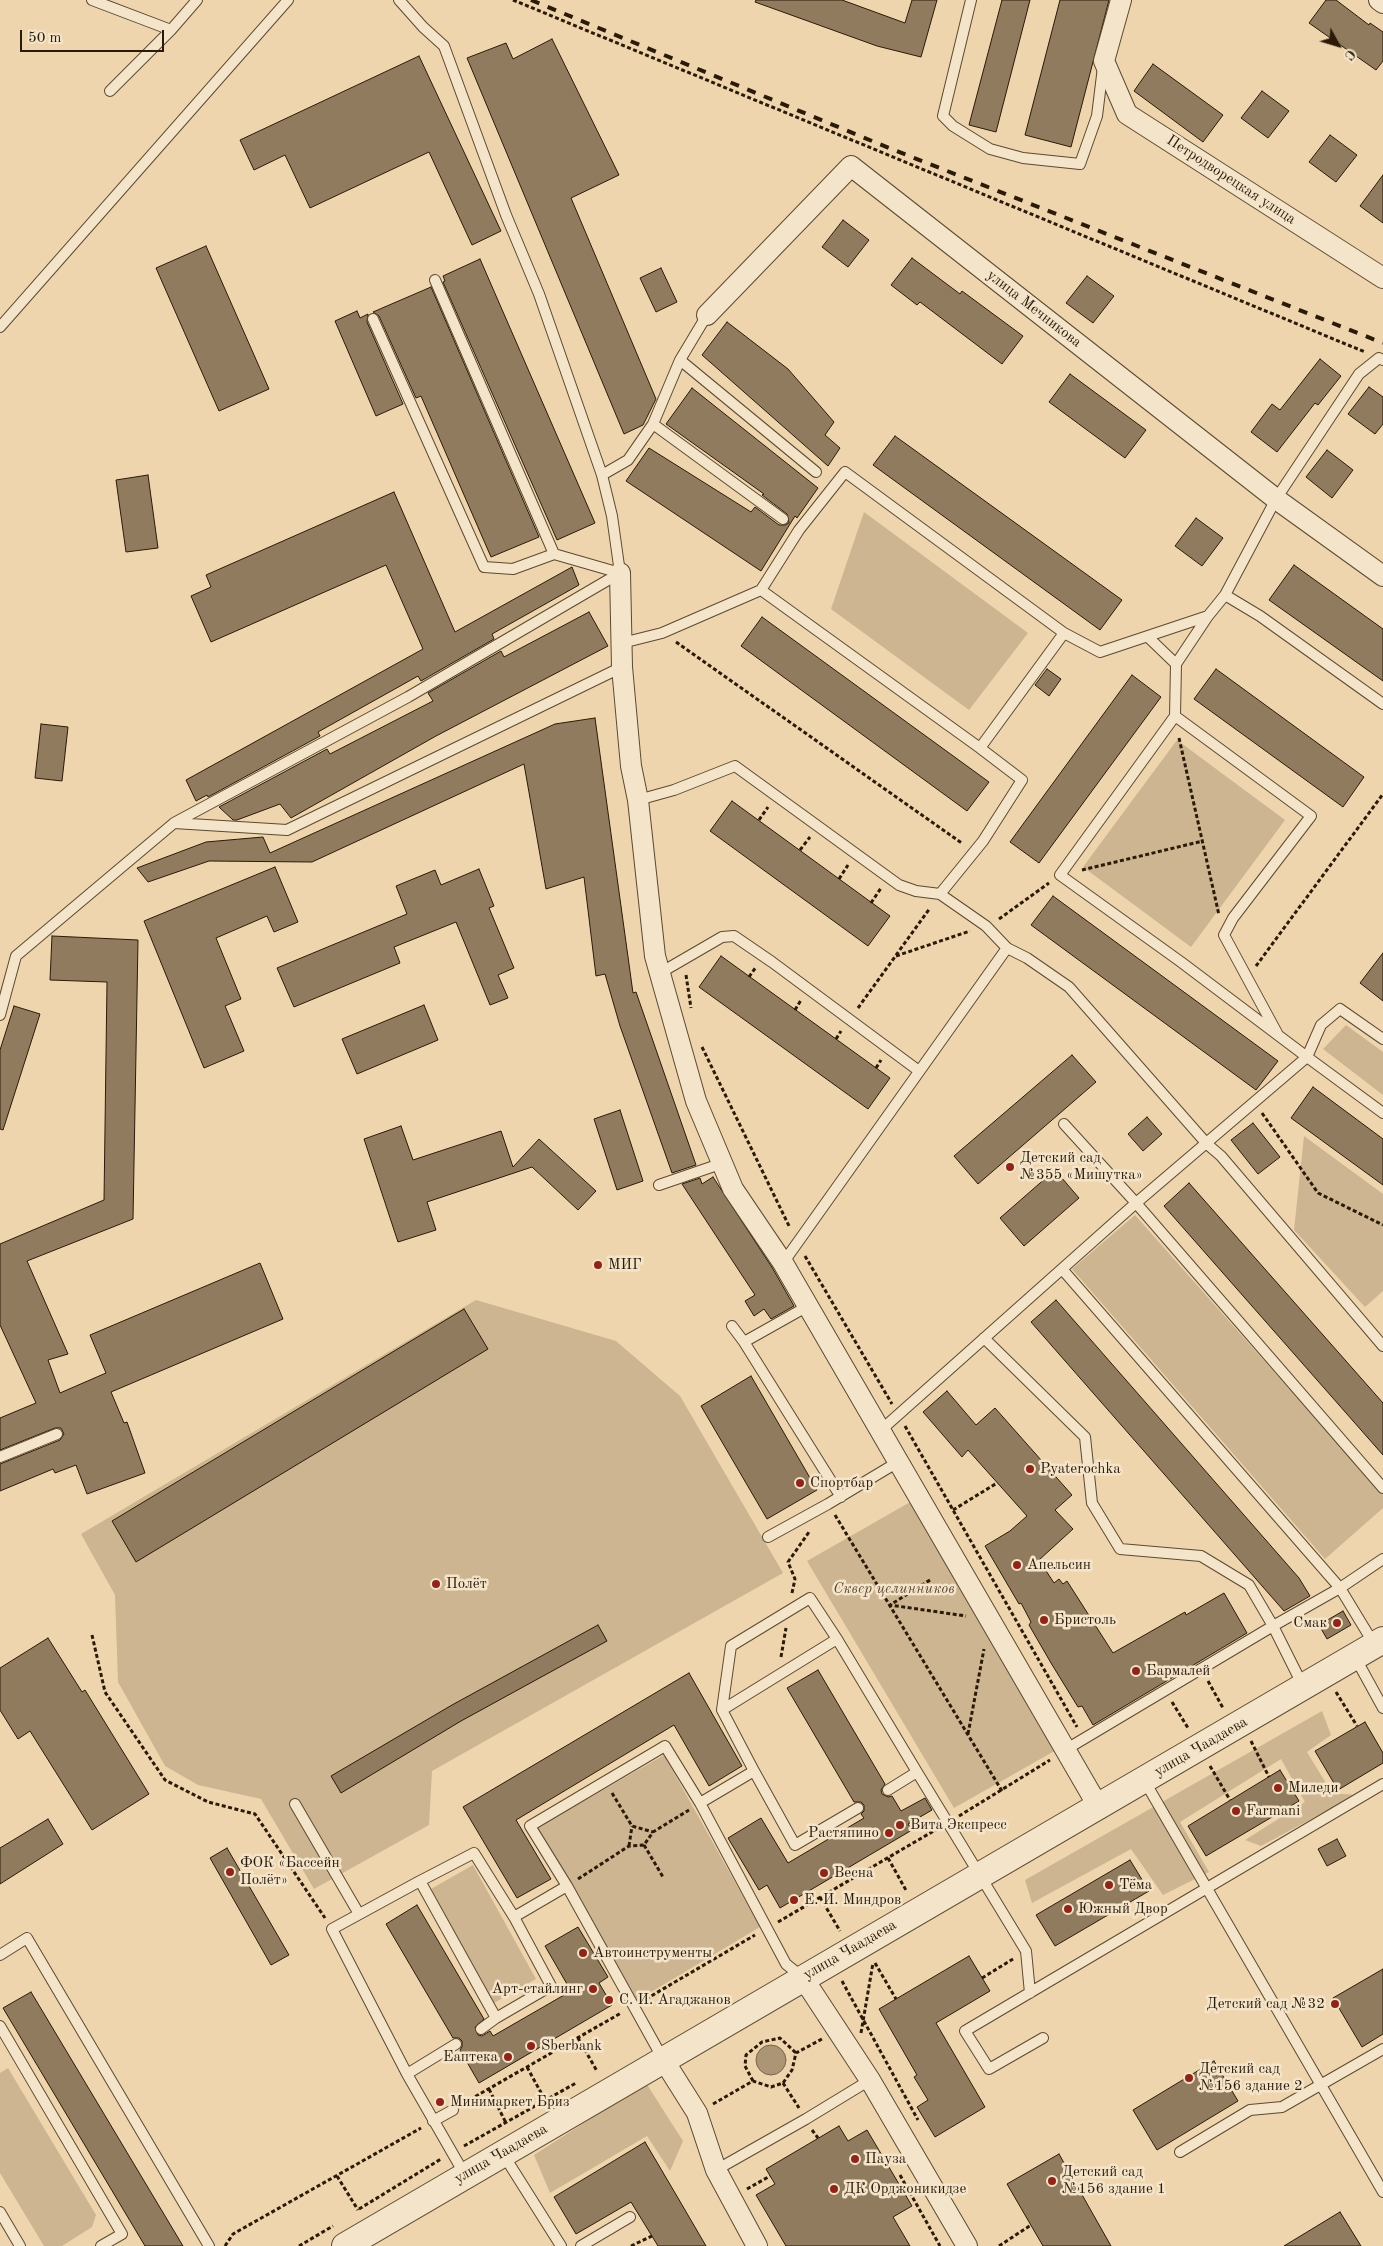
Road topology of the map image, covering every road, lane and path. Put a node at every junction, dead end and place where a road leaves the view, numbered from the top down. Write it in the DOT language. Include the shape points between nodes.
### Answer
graph roads {
  1 [pos="92,0"];
  2 [pos="197,0"];
  3 [pos="288,0"];
  4 [pos="399,0"];
  5 [pos="513,0"];
  6 [pos="971,0"];
  7 [pos="1121,0"];
  8 [pos="1380,0"];
  9 [pos="1383,3"];
  10 [pos="171,30"];
  11 [pos="1104,61"];
  12 [pos="110,91"];
  13 [pos="1383,278"];
  14 [pos="435,280"];
  15 [pos="707,315"];
  16 [pos="373,318"];
  17 [pos="0,327"];
  18 [pos="1381,359"];
  19 [pos="680,360"];
  20 [pos="653,424"];
  21 [pos="816,472"];
  22 [pos="602,474"];
  23 [pos="1276,498"];
  24 [pos="783,519"];
  25 [pos="554,554"];
  26 [pos="620,573"];
  27 [pos="1383,576"];
  28 [pos="760,590"];
  29 [pos="1225,595"];
  30 [pos="1208,616"];
  31 [pos="662,633"];
  32 [pos="1064,633"];
  33 [pos="1148,637"];
  34 [pos="622,643"];
  35 [pos="1176,664"];
  36 [pos="622,667"];
  37 [pos="1383,704"];
  38 [pos="1174,716"];
  39 [pos="980,748"];
  40 [pos="1383,794"];
  41 [pos="638,800"];
  42 [pos="174,822"];
  43 [pos="1202,841"];
  44 [pos="974,851"];
  45 [pos="1060,875"];
  46 [pos="940,894"];
  47 [pos="986,926"];
  48 [pos="1224,935"];
  49 [pos="1007,948"];
  50 [pos="896,956"];
  51 [pos="684,959"];
  52 [pos="660,973"];
  53 [pos="1247,978"];
  54 [pos="0,1015"];
  55 [pos="693,1015"];
  56 [pos="850,1019"];
  57 [pos="1276,1033"];
  58 [pos="1383,1040"];
  59 [pos="700,1042"];
  60 [pos="1307,1057"];
  61 [pos="919,1071"];
  62 [pos="1255,1102"];
  63 [pos="1383,1113"];
  64 [pos="1064,1124"];
  65 [pos="1207,1144"];
  66 [pos="722,1163"];
  67 [pos="659,1185"];
  68 [pos="1136,1203"];
  69 [pos="1383,1225"];
  70 [pos="797,1243"];
  71 [pos="783,1263"];
  72 [pos="1062,1269"];
  73 [pos="808,1306"];
  74 [pos="732,1326"];
  75 [pos="984,1338"];
  76 [pos="744,1342"];
  77 [pos="1383,1346"];
  78 [pos="898,1415"];
  79 [pos="880,1431"];
  80 [pos="57,1434"];
  81 [pos="0,1456"];
  82 [pos="898,1462"];
  83 [pos="997,1482"];
  84 [pos="1383,1488"];
  85 [pos="841,1497"];
  86 [pos="828,1504"];
  87 [pos="953,1510"];
  88 [pos="768,1537"];
  89 [pos="1383,1559"];
  90 [pos="788,1562"];
  91 [pos="795,1579"];
  92 [pos="930,1580"];
  93 [pos="1340,1588"];
  94 [pos="890,1605"];
  95 [pos="990,1620"];
  96 [pos="1273,1626"];
  97 [pos="92,1635"];
  98 [pos="837,1639"];
  99 [pos="1371,1647"];
  100 [pos="1201,1669"];
  101 [pos="1303,1687"];
  102 [pos="1335,1691"];
  103 [pos="1383,1708"];
  104 [pos="1224,1709"];
  105 [pos="722,1710"];
  106 [pos="1357,1726"];
  107 [pos="968,1734"];
  108 [pos="1084,1739"];
  109 [pos="1250,1740"];
  110 [pos="1065,1750"];
  111 [pos="754,1771"];
  112 [pos="918,1772"];
  113 [pos="1269,1777"];
  114 [pos="1144,1780"];
  115 [pos="606,1782"];
  116 [pos="1383,1784"];
  117 [pos="888,1790"];
  118 [pos="1002,1790"];
  119 [pos="700,1802"];
  120 [pos="295,1804"];
  121 [pos="1098,1806"];
  122 [pos="858,1808"];
  123 [pos="632,1826"];
  124 [pos="653,1832"];
  125 [pos="644,1845"];
  126 [pos="629,1846"];
  127 [pos="888,1858"];
  128 [pos="980,1875"];
  129 [pos="663,1877"];
  130 [pos="420,1881"];
  131 [pos="567,1886"];
  132 [pos="1207,1887"];
  133 [pos="908,1893"];
  134 [pos="359,1914"];
  135 [pos="514,1917"];
  136 [pos="332,1929"];
  137 [pos="1026,1951"];
  138 [pos="0,1955"];
  139 [pos="803,1978"];
  140 [pos="982,1978"];
  141 [pos="840,1979"];
  142 [pos="1030,1993"];
  143 [pos="896,1999"];
  144 [pos="496,2018"];
  145 [pos="864,2022"];
  146 [pos="0,2026"];
  147 [pos="481,2029"];
  148 [pos="838,2030"];
  149 [pos="578,2038"];
  150 [pos="1043,2038"];
  151 [pos="456,2044"];
  152 [pos="1383,2049"];
  153 [pos="796,2053"];
  154 [pos="854,2056"];
  155 [pos="663,2059"];
  156 [pos="527,2067"];
  157 [pos="597,2071"];
  158 [pos="407,2074"];
  159 [pos="753,2080"];
  160 [pos="870,2080"];
  161 [pos="1321,2086"];
  162 [pos="489,2089"];
  163 [pos="545,2100"];
  164 [pos="452,2110"];
  165 [pos="697,2114"];
  166 [pos="434,2121"];
  167 [pos="506,2123"];
  168 [pos="921,2125"];
  169 [pos="1180,2152"];
  170 [pos="503,2153"];
  171 [pos="716,2170"];
  172 [pos="465,2175"];
  173 [pos="337,2176"];
  174 [pos="770,2176"];
  175 [pos="740,2192"];
  176 [pos="1383,2192"];
  177 [pos="358,2210"];
  178 [pos="0,2212"];
  179 [pos="630,2217"];
  180 [pos="1031,2225"];
  181 [pos="652,2236"];
  182 [pos="352,2244"];
  183 [pos="20,2246"];
  184 [pos="102,2246"];
  185 [pos="209,2246"];
  186 [pos="226,2246"];
  187 [pos="561,2246"];
  188 [pos="582,2246"];
  189 [pos="631,2246"];
  190 [pos="758,2246"];
  191 [pos="966,2246"];
  192 [pos="999,2246"];
  1 -- 10 [label="lane"];
  2 -- 10 [label="lane"];
  3 -- 17 [label="lane"];
  4 -- 22 [label="lane" via="444,46 506,215 539,294"];
  5 -- 18 [label="path"];
  6 -- 11 [label="lane" via="944,116 990,149 1023,158 1080,164 1097,116"];
  7 -- 11 [label="street"];
  8 -- 9 [label="street"];
  10 -- 12 [label="lane"];
  11 -- 13 [label="street, Петродворецкая улица" via="1127,114"];
  14 -- 25 [label="lane"];
  15 -- 19 [label="lane"];
  15 -- 23 [label="street, улица Мечникова" via="851,166"];
  16 -- 25 [label="lane" via="484,567 513,569"];
  18 -- 23 [label="lane" via="1360,374"];
  19 -- 20 [label="lane"];
  19 -- 21 [label="lane"];
  20 -- 22 [label="lane" via="628,460"];
  20 -- 24 [label="lane"];
  22 -- 26 [label="lane"];
  23 -- 27 [label="street, улица Мечникова"];
  23 -- 29 [label="lane"];
  25 -- 26 [label="lane"];
  26 -- 34 [label="street"];
  26 -- 42 [label="lane" via="408,697"];
  28 -- 31 [label="lane"];
  28 -- 32 [label="lane" via="799,530 845,472"];
  28 -- 39 [label="lane"];
  29 -- 30 [label="lane"];
  29 -- 37 [label="lane" via="1260,616"];
  30 -- 33 [label="lane"];
  30 -- 35 [label="lane"];
  31 -- 34 [label="lane"];
  31 -- 44 [label="path"];
  32 -- 33 [label="lane" via="1100,652"];
  32 -- 39 [label="lane"];
  33 -- 35 [label="lane"];
  34 -- 36 [label="street"];
  35 -- 38 [label="lane"];
  36 -- 41 [label="street" via="631,766"];
  36 -- 42 [label="lane" via="287,830"];
  38 -- 43 [label="path"];
  38 -- 45 [label="lane"];
  38 -- 48 [label="lane" via="1312,816 1233,918"];
  39 -- 44 [label="lane" via="1022,780"];
  40 -- 53 [label="path"];
  41 -- 46 [label="lane" via="735,766 899,885"];
  41 -- 52 [label="street" via="655,956"];
  42 -- 54 [label="lane" via="16,956"];
  43 -- 45 [label="path"];
  43 -- 48 [label="path"];
  44 -- 46 [label="lane"];
  45 -- 47 [label="path"];
  45 -- 57 [label="lane"];
  46 -- 47 [label="lane"];
  46 -- 50 [label="path"];
  47 -- 49 [label="lane"];
  47 -- 50 [label="path"];
  48 -- 53 [label="lane"];
  49 -- 61 [label="lane"];
  49 -- 65 [label="lane" via="1069,986"];
  50 -- 56 [label="path"];
  51 -- 52 [label="lane"];
  51 -- 55 [label="path"];
  51 -- 56 [label="lane" via="722,936 734,936"];
  52 -- 66 [label="street" via="696,1102"];
  53 -- 57 [label="lane"];
  56 -- 61 [label="lane"];
  57 -- 60 [label="lane"];
  58 -- 60 [label="lane" via="1340,1009 1321,1025"];
  59 -- 70 [label="path"];
  60 -- 62 [label="lane"];
  60 -- 63 [label="lane"];
  61 -- 70 [label="lane"];
  62 -- 65 [label="lane"];
  62 -- 69 [label="path" via="1318,1194"];
  64 -- 68 [label="lane"];
  65 -- 68 [label="lane"];
  65 -- 77 [label="lane" via="1221,1156"];
  66 -- 67 [label="lane"];
  66 -- 71 [label="street" via="734,1188"];
  68 -- 72 [label="lane"];
  68 -- 84 [label="lane"];
  70 -- 71 [label="lane"];
  70 -- 78 [label="path"];
  71 -- 73 [label="street"];
  72 -- 75 [label="lane"];
  72 -- 93 [label="lane"];
  73 -- 76 [label="lane"];
  73 -- 79 [label="street"];
  74 -- 76 [label="lane"];
  75 -- 78 [label="lane"];
  75 -- 96 [label="lane" via="1085,1437 1092,1503 1120,1549 1202,1556 1249,1585"];
  76 -- 85 [label="lane"];
  78 -- 79 [label="lane"];
  78 -- 87 [label="path"];
  79 -- 82 [label="street"];
  80 -- 81 [label="lane"];
  82 -- 85 [label="lane"];
  82 -- 95 [label="street"];
  83 -- 87 [label="path"];
  85 -- 86 [label="lane"];
  86 -- 88 [label="lane"];
  86 -- 94 [label="path"];
  87 -- 108 [label="path"];
  89 -- 93 [label="lane"];
  90 -- 91 [label="path"];
  92 -- 94 [label="path"];
  93 -- 96 [label="lane"];
  93 -- 99 [label="lane"];
  94 -- 95 [label="path"];
  94 -- 107 [label="path"];
  95 -- 107 [label="path"];
  95 -- 110 [label="street"];
  96 -- 100 [label="lane"];
  96 -- 101 [label="lane"];
  97 -- 136 [label="path" via="105,1692 165,1780 208,1802 255,1814"];
  98 -- 105 [label="lane"];
  98 -- 105 [label="lane" via="810,1598 731,1646"];
  98 -- 112 [label="lane"];
  99 -- 101 [label="street, улица Чаадаева"];
  99 -- 103 [label="lane"];
  100 -- 104 [label="path"];
  100 -- 108 [label="lane"];
  101 -- 114 [label="street, улица Чаадаева"];
  102 -- 106 [label="path"];
  105 -- 111 [label="lane"];
  107 -- 118 [label="path"];
  108 -- 110 [label="lane"];
  109 -- 113 [label="path"];
  110 -- 121 [label="street"];
  111 -- 119 [label="lane"];
  111 -- 122 [label="lane" via="795,1845"];
  112 -- 117 [label="lane"];
  112 -- 128 [label="lane"];
  114 -- 121 [label="street, улица Чаадаева"];
  114 -- 132 [label="lane"];
  115 -- 119 [label="lane" via="665,1746"];
  115 -- 123 [label="path"];
  115 -- 131 [label="lane" via="530,1826"];
  116 -- 132 [label="lane"];
  119 -- 124 [label="path"];
  119 -- 139 [label="lane" via="786,1964"];
  120 -- 134 [label="lane"];
  121 -- 128 [label="street, улица Чаадаева"];
  123 -- 124 [label="path"];
  123 -- 126 [label="path"];
  124 -- 125 [label="path"];
  125 -- 126 [label="path"];
  125 -- 129 [label="path"];
  126 -- 131 [label="path"];
  127 -- 133 [label="path"];
  128 -- 137 [label="lane"];
  128 -- 139 [label="street, улица Чаадаева"];
  130 -- 134 [label="lane"];
  130 -- 135 [label="lane" via="474,1853"];
  130 -- 144 [label="lane"];
  131 -- 135 [label="lane"];
  131 -- 155 [label="lane"];
  132 -- 142 [label="lane"];
  132 -- 161 [label="lane"];
  134 -- 136 [label="lane"];
  135 -- 144 [label="lane" via="551,1986"];
  136 -- 158 [label="lane"];
  137 -- 140 [label="path"];
  137 -- 142 [label="lane"];
  138 -- 185 [label="lane" via="27,1938"];
  139 -- 148 [label="street"];
  139 -- 155 [label="street, улица Чаадаева"];
  141 -- 145 [label="path"];
  142 -- 150 [label="lane" via="965,2031 989,2069"];
  143 -- 145 [label="path" via="873,1960"];
  144 -- 147 [label="lane"];
  145 -- 154 [label="path"];
  145 -- 168 [label="path"];
  146 -- 184 [label="lane" via="122,2234"];
  148 -- 153 [label="path"];
  148 -- 154 [label="street"];
  149 -- 157 [label="path"];
  151 -- 158 [label="lane"];
  152 -- 161 [label="lane"];
  153 -- 159 [label="path" via="792,2070 783,2083 771,2087"];
  153 -- 159 [label="path" via="780,2038 762,2042 746,2055 745,2066"];
  154 -- 160 [label="street"];
  155 -- 165 [label="street"];
  155 -- 170 [label="street, улица Чаадаева"];
  156 -- 163 [label="path"];
  158 -- 166 [label="lane"];
  159 -- 165 [label="path"];
  160 -- 171 [label="lane"];
  160 -- 191 [label="street"];
  161 -- 169 [label="lane" via="1282,2108 1250,2110"];
  161 -- 176 [label="lane"];
  162 -- 167 [label="path"];
  164 -- 166 [label="lane"];
  165 -- 171 [label="street"];
  166 -- 172 [label="lane"];
  166 -- 173 [label="path"];
  170 -- 172 [label="street, улица Чаадаева"];
  170 -- 187 [label="lane"];
  171 -- 190 [label="street"];
  172 -- 182 [label="street, улица Чаадаева"];
  173 -- 177 [label="path"];
  173 -- 186 [label="path" via="234,2234"];
  174 -- 175 [label="path"];
  178 -- 183 [label="lane"];
  179 -- 188 [label="lane"];
  180 -- 192 [label="path"];
  181 -- 189 [label="path"];
}
